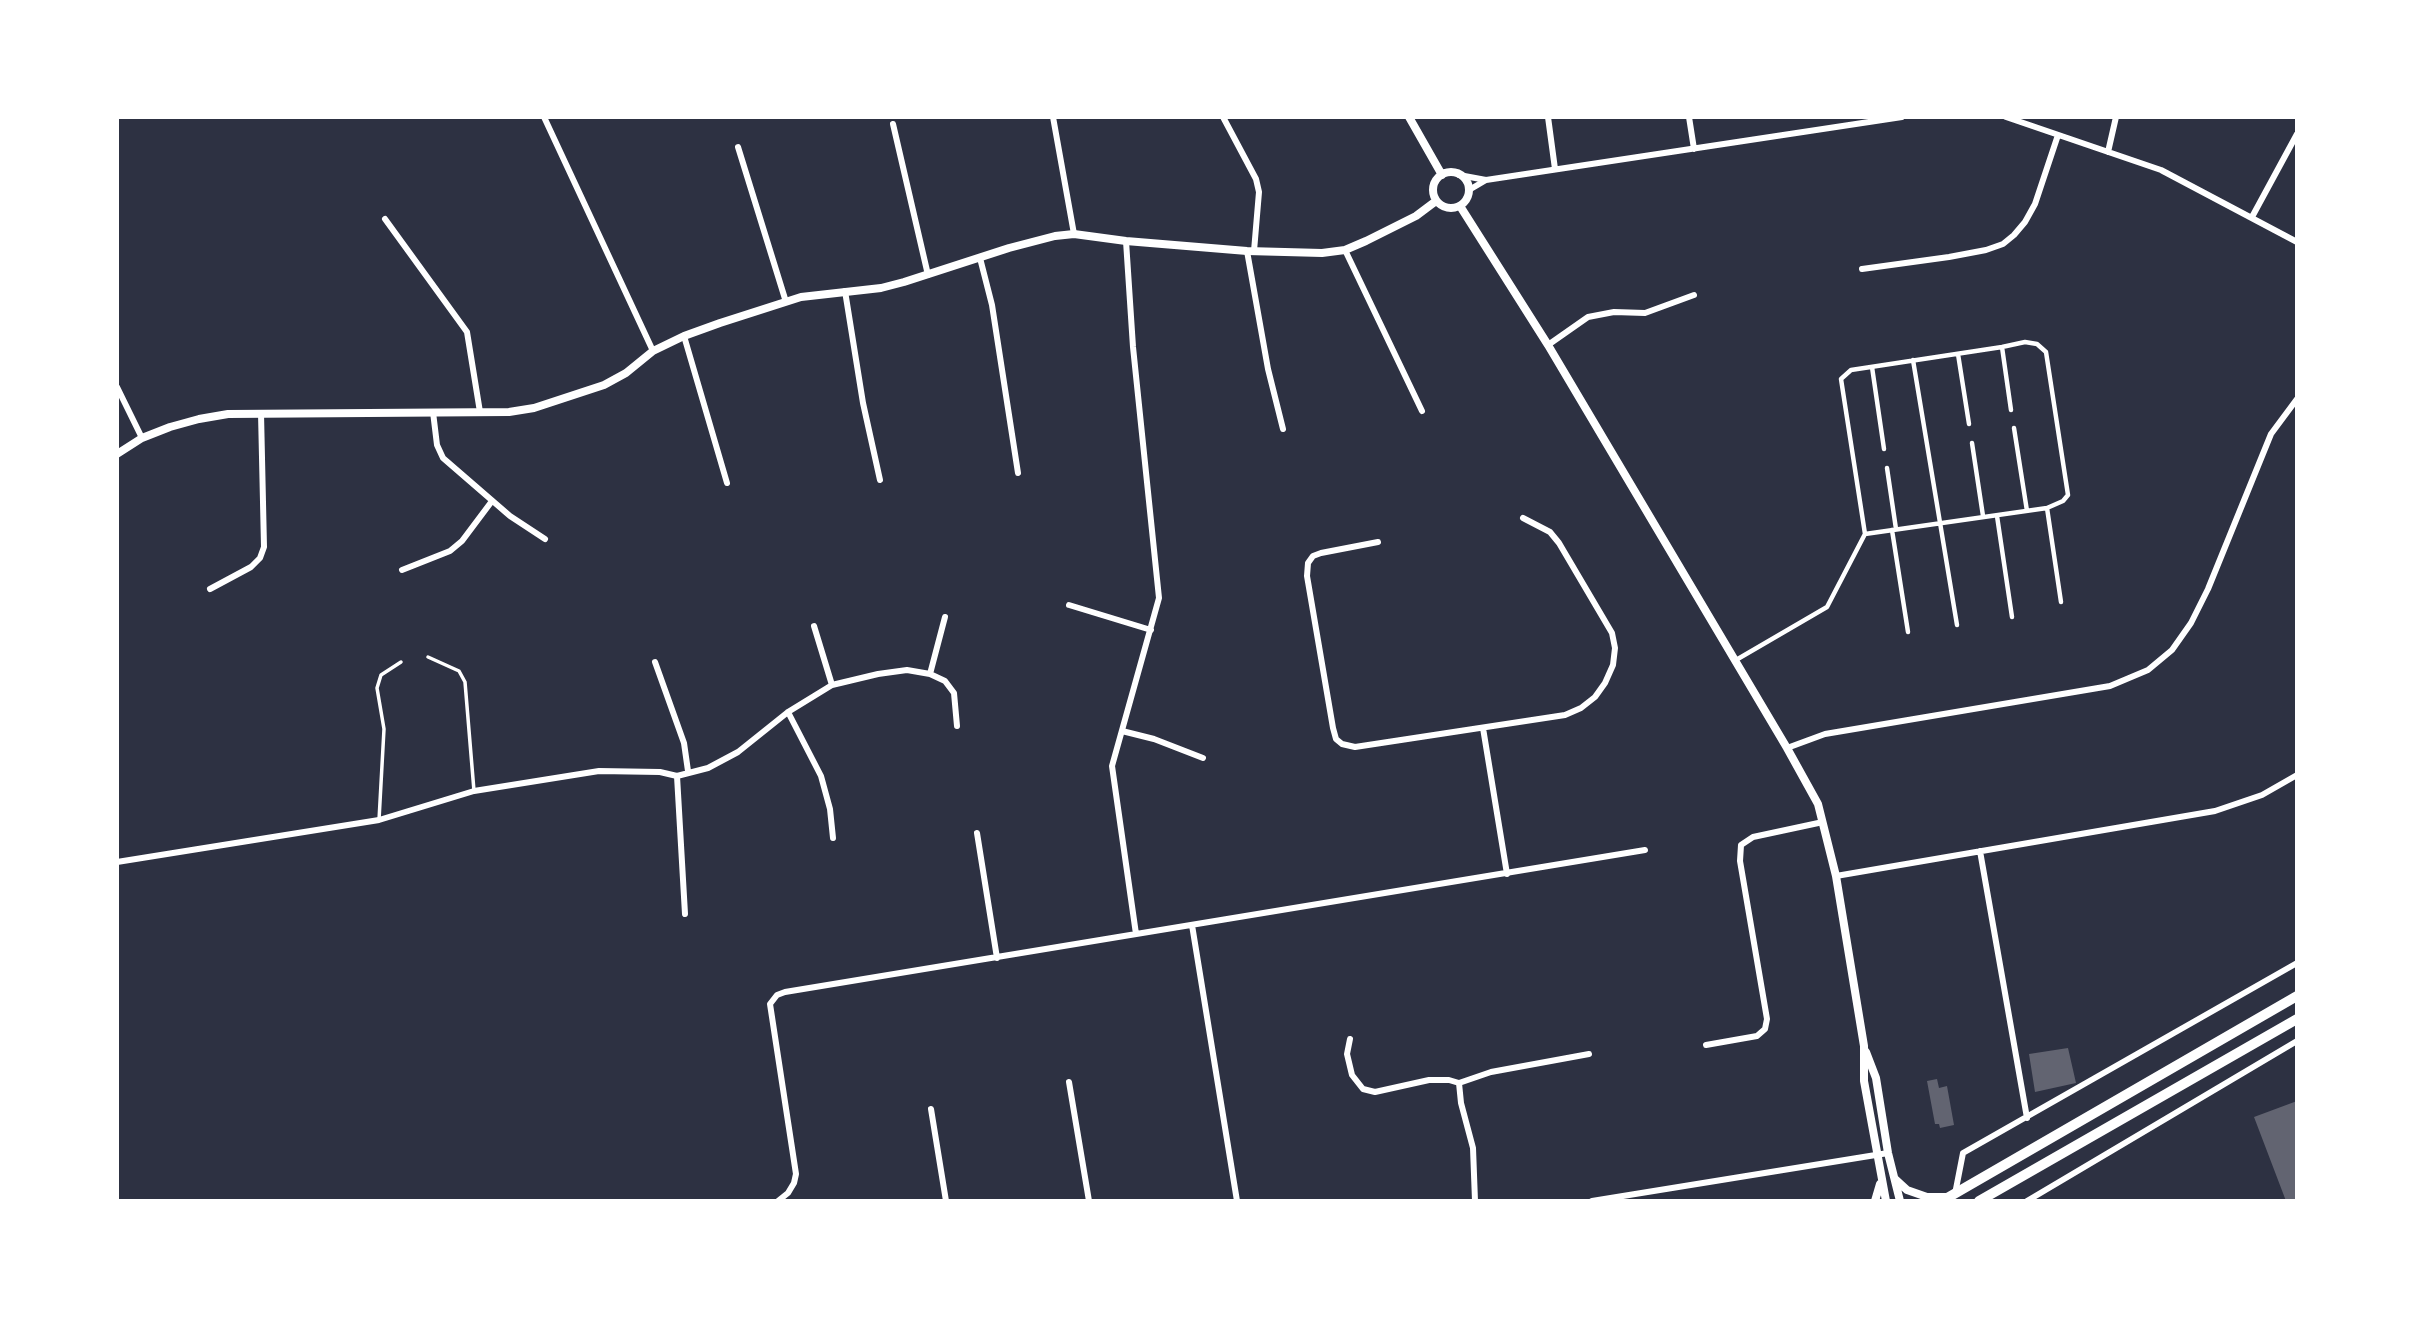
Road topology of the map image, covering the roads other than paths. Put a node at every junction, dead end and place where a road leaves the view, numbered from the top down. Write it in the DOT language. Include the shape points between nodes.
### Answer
graph roads {
  1 [pos="544,117"];
  2 [pos="1053,117"];
  3 [pos="1223,117"];
  4 [pos="1409,117"];
  5 [pos="1548,117"];
  6 [pos="1689,117"];
  7 [pos="1825,117"];
  8 [pos="1902,117"];
  9 [pos="2006,117"];
  10 [pos="2116,117"];
  11 [pos="893,124"];
  12 [pos="1826,127"];
  13 [pos="2297,134"];
  14 [pos="2058,135"];
  15 [pos="738,147"];
  16 [pos="1694,149"];
  17 [pos="2108,152"];
  18 [pos="1555,169"];
  19 [pos="1460,174"];
  20 [pos="1442,175"];
  21 [pos="1486,180"];
  22 [pos="1469,190"];
  23 [pos="1436,201"];
  24 [pos="1460,206"];
  25 [pos="2252,217"];
  26 [pos="385,219"];
  27 [pos="1073,234"];
  28 [pos="1126,241"];
  29 [pos="2297,242"];
  30 [pos="1345,250"];
  31 [pos="1251,251"];
  32 [pos="980,258"];
  33 [pos="1862,269"];
  34 [pos="928,275"];
  35 [pos="845,291"];
  36 [pos="1694,295"];
  37 [pos="786,302"];
  38 [pos="684,336"];
  39 [pos="1548,345"];
  40 [pos="2002,347"];
  41 [pos="653,351"];
  42 [pos="1958,354"];
  43 [pos="1913,360"];
  44 [pos="1872,367"];
  45 [pos="117,387"];
  46 [pos="2297,399"];
  47 [pos="2011,410"];
  48 [pos="1422,411"];
  49 [pos="433,412"];
  50 [pos="480,412"];
  51 [pos="261,413"];
  52 [pos="1969,424"];
  53 [pos="2014,428"];
  54 [pos="1283,429"];
  55 [pos="142,438"];
  56 [pos="1972,443"];
  57 [pos="1884,449"];
  58 [pos="117,454"];
  59 [pos="1887,468"];
  60 [pos="1018,473"];
  61 [pos="880,480"];
  62 [pos="727,483"];
  63 [pos="492,501"];
  64 [pos="2047,508"];
  65 [pos="2027,511"];
  66 [pos="1983,516"];
  67 [pos="1997,516"];
  68 [pos="1523,518"];
  69 [pos="1938,522"];
  70 [pos="1894,529"];
  71 [pos="1865,534"];
  72 [pos="545,539"];
  73 [pos="1378,541"];
  74 [pos="402,570"];
  75 [pos="210,589"];
  76 [pos="2062,602"];
  77 [pos="1069,605"];
  78 [pos="945,617"];
  79 [pos="2012,617"];
  80 [pos="1957,625"];
  81 [pos="814,626"];
  82 [pos="1151,630"];
  83 [pos="1908,632"];
  84 [pos="428,657"];
  85 [pos="1735,661"];
  86 [pos="401,662"];
  87 [pos="655,662"];
  88 [pos="930,674"];
  89 [pos="832,685"];
  90 [pos="788,712"];
  91 [pos="957,726"];
  92 [pos="1483,728"];
  93 [pos="1122,730"];
  94 [pos="1787,748"];
  95 [pos="1203,758"];
  96 [pos="688,771"];
  97 [pos="2297,775"];
  98 [pos="677,776"];
  99 [pos="474,791"];
  100 [pos="379,820"];
  101 [pos="1823,822"];
  102 [pos="977,833"];
  103 [pos="833,838"];
  104 [pos="1645,850"];
  105 [pos="1980,851"];
  106 [pos="117,862"];
  107 [pos="1507,874"];
  108 [pos="1836,876"];
  109 [pos="685,914"];
  110 [pos="1192,925"];
  111 [pos="1136,934"];
  112 [pos="997,958"];
  113 [pos="2297,962"];
  114 [pos="2297,996"];
  115 [pos="2297,1019"];
  116 [pos="1350,1039"];
  117 [pos="2297,1041"];
  118 [pos="1706,1045"];
  119 [pos="1864,1046"];
  120 [pos="1589,1054"];
  121 [pos="1069,1082"];
  122 [pos="1458,1083"];
  123 [pos="931,1109"];
  124 [pos="2027,1118"];
  125 [pos="1888,1153"];
  126 [pos="1876,1154"];
  127 [pos="1893,1177"];
  128 [pos="1881,1178"];
  129 [pos="1948,1197"];
  130 [pos="778,1201"];
  131 [pos="946,1201"];
  132 [pos="1089,1201"];
  133 [pos="1237,1201"];
  134 [pos="1475,1201"];
  135 [pos="1592,1201"];
  136 [pos="1875,1201"];
  137 [pos="1885,1201"];
  138 [pos="1900,1201"];
  139 [pos="1979,1201"];
  140 [pos="2027,1201"];
  1 -- 41 [label="street"];
  2 -- 27 [label="street"];
  3 -- 31 [label="street" via="1259,192"];
  4 -- 20 [label="street"];
  5 -- 18 [label="street"];
  6 -- 16 [label="street"];
  7 -- 12 [label="street"];
  8 -- 12 [label="street"];
  9 -- 14 [label="street"];
  10 -- 17 [label="street"];
  11 -- 34 [label="street"];
  12 -- 16 [label="street"];
  13 -- 25 [label="street"];
  14 -- 17 [label="street"];
  14 -- 33 [label="street" via="2035,204 2025,222 2003,243 1986,250"];
  15 -- 37 [label="street"];
  16 -- 18 [label="street"];
  17 -- 25 [label="street" via="2178,177"];
  18 -- 21 [label="street"];
  19 -- 20 [label="street"];
  19 -- 21 [label="street"];
  19 -- 22 [label="street"];
  20 -- 23 [label="street" via="1434,184"];
  21 -- 22 [label="street"];
  22 -- 24 [label="street"];
  23 -- 24 [label="street" via="1450,209"];
  23 -- 30 [label="street" via="1390,230"];
  24 -- 39 [label="street"];
  25 -- 29 [label="street"];
  26 -- 50 [label="street" via="467,332"];
  27 -- 28 [label="street"];
  27 -- 32 [label="street" via="1035,240"];
  28 -- 31 [label="street"];
  28 -- 82 [label="street" via="1159,598"];
  30 -- 31 [label="street" via="1300,254"];
  30 -- 48 [label="street"];
  31 -- 54 [label="street" via="1268,369"];
  32 -- 34 [label="street"];
  32 -- 60 [label="street" via="992,305"];
  34 -- 35 [label="street" via="881,288"];
  35 -- 37 [label="street"];
  35 -- 61 [label="street"];
  36 -- 39 [label="street" via="1644,313 1588,317"];
  37 -- 38 [label="street"];
  38 -- 41 [label="street"];
  38 -- 62 [label="street"];
  39 -- 85 [label="street"];
  40 -- 42 [label="street"];
  40 -- 47 [label="street"];
  40 -- 64 [label="street" via="2025,341 2046,352 2068,495"];
  41 -- 50 [label="street" via="604,385 561,401 509,412"];
  42 -- 43 [label="street"];
  42 -- 52 [label="street"];
  43 -- 44 [label="street"];
  43 -- 69 [label="street"];
  44 -- 57 [label="street"];
  44 -- 71 [label="street" via="1851,370 1841,379"];
  45 -- 55 [label="street"];
  46 -- 94 [label="street" via="2271,434 2191,623 2172,650 2148,670 2110,686 1825,734"];
  49 -- 50 [label="street"];
  49 -- 51 [label="street"];
  49 -- 63 [label="street" via="436,445 443,458"];
  51 -- 55 [label="street" via="199,419"];
  51 -- 75 [label="street" via="264,547 251,567"];
  53 -- 65 [label="street"];
  55 -- 58 [label="street"];
  56 -- 66 [label="street"];
  59 -- 70 [label="street"];
  63 -- 72 [label="street"];
  63 -- 74 [label="street" via="450,551"];
  64 -- 65 [label="street"];
  64 -- 76 [label="street"];
  65 -- 67 [label="street"];
  66 -- 67 [label="street"];
  66 -- 69 [label="street"];
  67 -- 79 [label="street"];
  68 -- 92 [label="street" via="1550,532 1559,544 1612,633 1613,665 1595,697 1580,708 1565,715"];
  69 -- 70 [label="street"];
  69 -- 80 [label="street"];
  70 -- 71 [label="street"];
  70 -- 83 [label="street"];
  71 -- 85 [label="street" via="1827,607"];
  73 -- 92 [label="street" via="1321,553 1308,563 1336,739 1354,747 1368,746"];
  77 -- 82 [label="street"];
  78 -- 88 [label="street"];
  81 -- 89 [label="street"];
  82 -- 93 [label="street"];
  84 -- 99 [label="lane" via="459,671 465,682"];
  85 -- 94 [label="street"];
  86 -- 100 [label="lane" via="381,675 377,688 384,729"];
  87 -- 96 [label="street" via="684,743"];
  88 -- 89 [label="street" via="906,670"];
  88 -- 91 [label="street" via="945,681 954,693"];
  89 -- 90 [label="street"];
  90 -- 96 [label="street" via="738,752 708,768"];
  90 -- 103 [label="street" via="821,776"];
  92 -- 107 [label="street"];
  93 -- 95 [label="street"];
  93 -- 111 [label="street" via="1112,766"];
  94 -- 101 [label="street"];
  96 -- 98 [label="street"];
  97 -- 105 [label="street" via="2262,795 2215,811"];
  98 -- 99 [label="street" via="598,771"];
  98 -- 109 [label="street"];
  99 -- 100 [label="street"];
  100 -- 106 [label="street"];
  101 -- 108 [label="street"];
  101 -- 118 [label="street" via="1753,837 1741,845 1767,1032"];
  102 -- 112 [label="street"];
  104 -- 107 [label="street"];
  105 -- 108 [label="street"];
  105 -- 124 [label="street"];
  107 -- 110 [label="street"];
  108 -- 119 [label="street"];
  110 -- 111 [label="street"];
  110 -- 133 [label="street"];
  111 -- 112 [label="street"];
  112 -- 130 [label="street" via="777,995 770,1004 796,1174 788,1193"];
  113 -- 124 [label="street"];
  114 -- 129 [label="highway"];
  115 -- 139 [label="highway"];
  116 -- 122 [label="street" via="1349,1064 1363,1089 1375,1092 1440,1079"];
  117 -- 140 [label="street"];
  119 -- 125 [label="street" via="1876,1079"];
  119 -- 126 [label="street" via="1864,1081"];
  120 -- 122 [label="street" via="1491,1072"];
  121 -- 132 [label="street"];
  122 -- 134 [label="street" via="1474,1148"];
  123 -- 131 [label="street"];
  124 -- 129 [label="street" via="1963,1153"];
  125 -- 126 [label="street"];
  125 -- 127 [label="street"];
  126 -- 128 [label="street"];
  126 -- 135 [label="street"];
  127 -- 129 [label="street" via="1907,1190 1927,1197"];
  127 -- 138 [label="street"];
  128 -- 136 [label="street"];
  128 -- 137 [label="street"];
}
